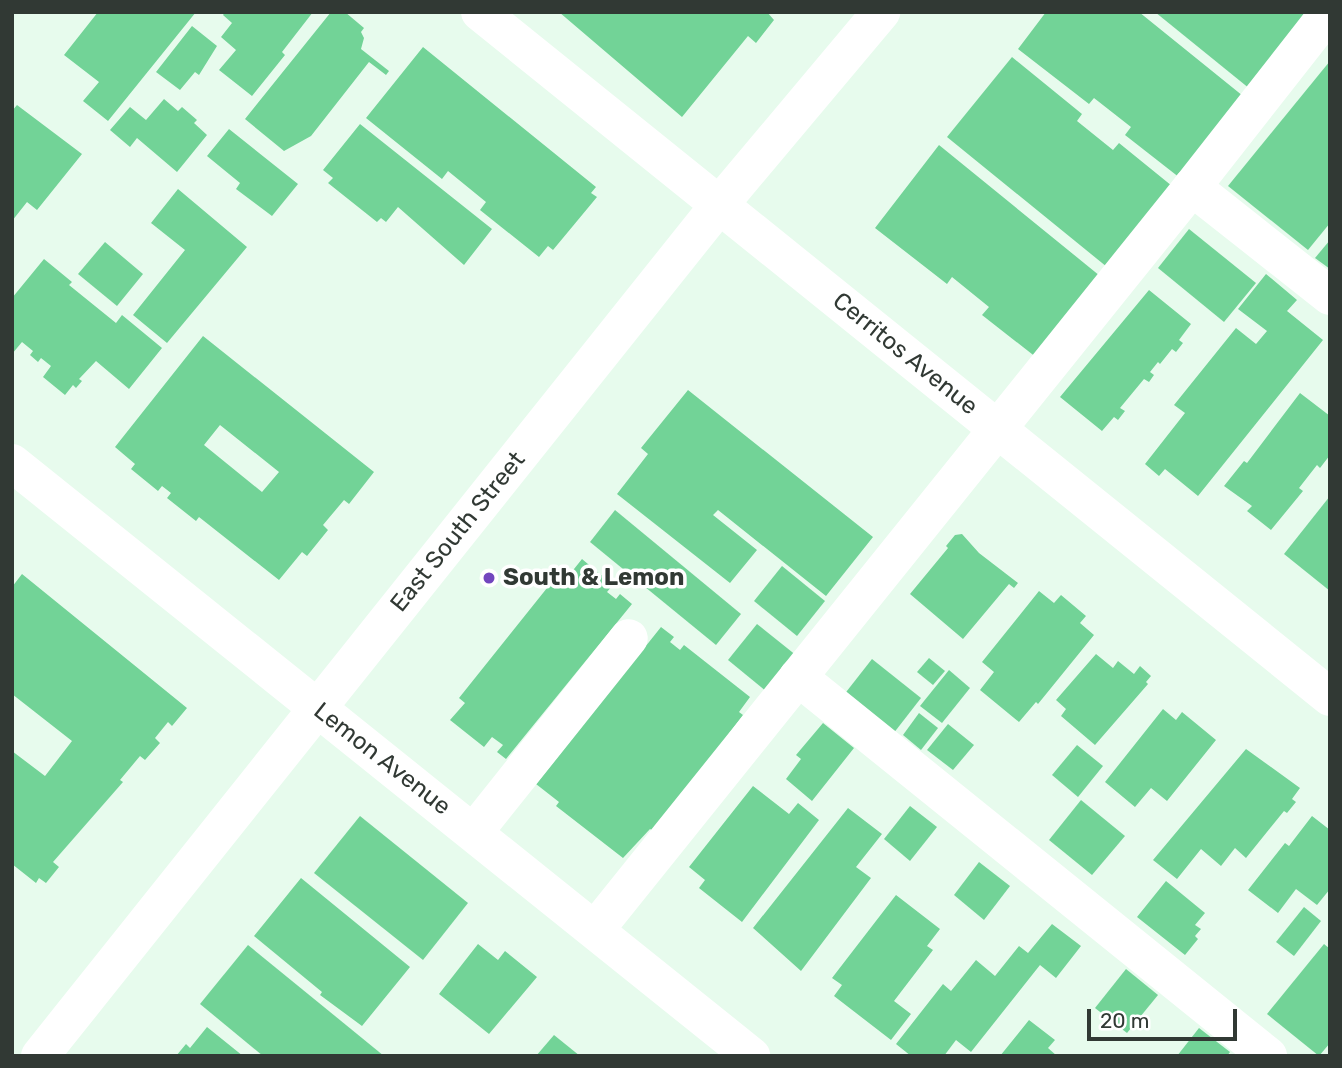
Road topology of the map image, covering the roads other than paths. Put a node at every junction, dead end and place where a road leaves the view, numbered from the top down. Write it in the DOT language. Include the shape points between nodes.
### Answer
graph roads {
  1 [pos="480,12"];
  2 [pos="881,12"];
  3 [pos="1329,12"];
  4 [pos="1192,187"];
  5 [pos="720,204"];
  6 [pos="1330,296"];
  7 [pos="998,429"];
  8 [pos="12,463"];
  9 [pos="629,638"];
  10 [pos="798,677"];
  11 [pos="1330,697"];
  12 [pos="318,709"];
  13 [pos="474,832"];
  14 [pos="595,930"];
  15 [pos="40,1056"];
  16 [pos="751,1056"];
  17 [pos="1268,1056"];
  1 -- 5 [label="street, Cerritos Avenue"];
  2 -- 5 [label="street, East South Street"];
  3 -- 4 [label="street"];
  4 -- 6 [label="street"];
  4 -- 7 [label="street"];
  5 -- 7 [label="street, Cerritos Avenue"];
  5 -- 12 [label="street, East South Street"];
  7 -- 10 [label="street"];
  7 -- 11 [label="street, Cerritos Avenue"];
  8 -- 12 [label="street, Lemon Avenue"];
  9 -- 13 [label="street"];
  10 -- 14 [label="street"];
  10 -- 17 [label="street"];
  12 -- 13 [label="street, Lemon Avenue"];
  12 -- 15 [label="street, East South Street"];
  13 -- 14 [label="street, Lemon Avenue"];
  14 -- 16 [label="street, Lemon Avenue"];
}
